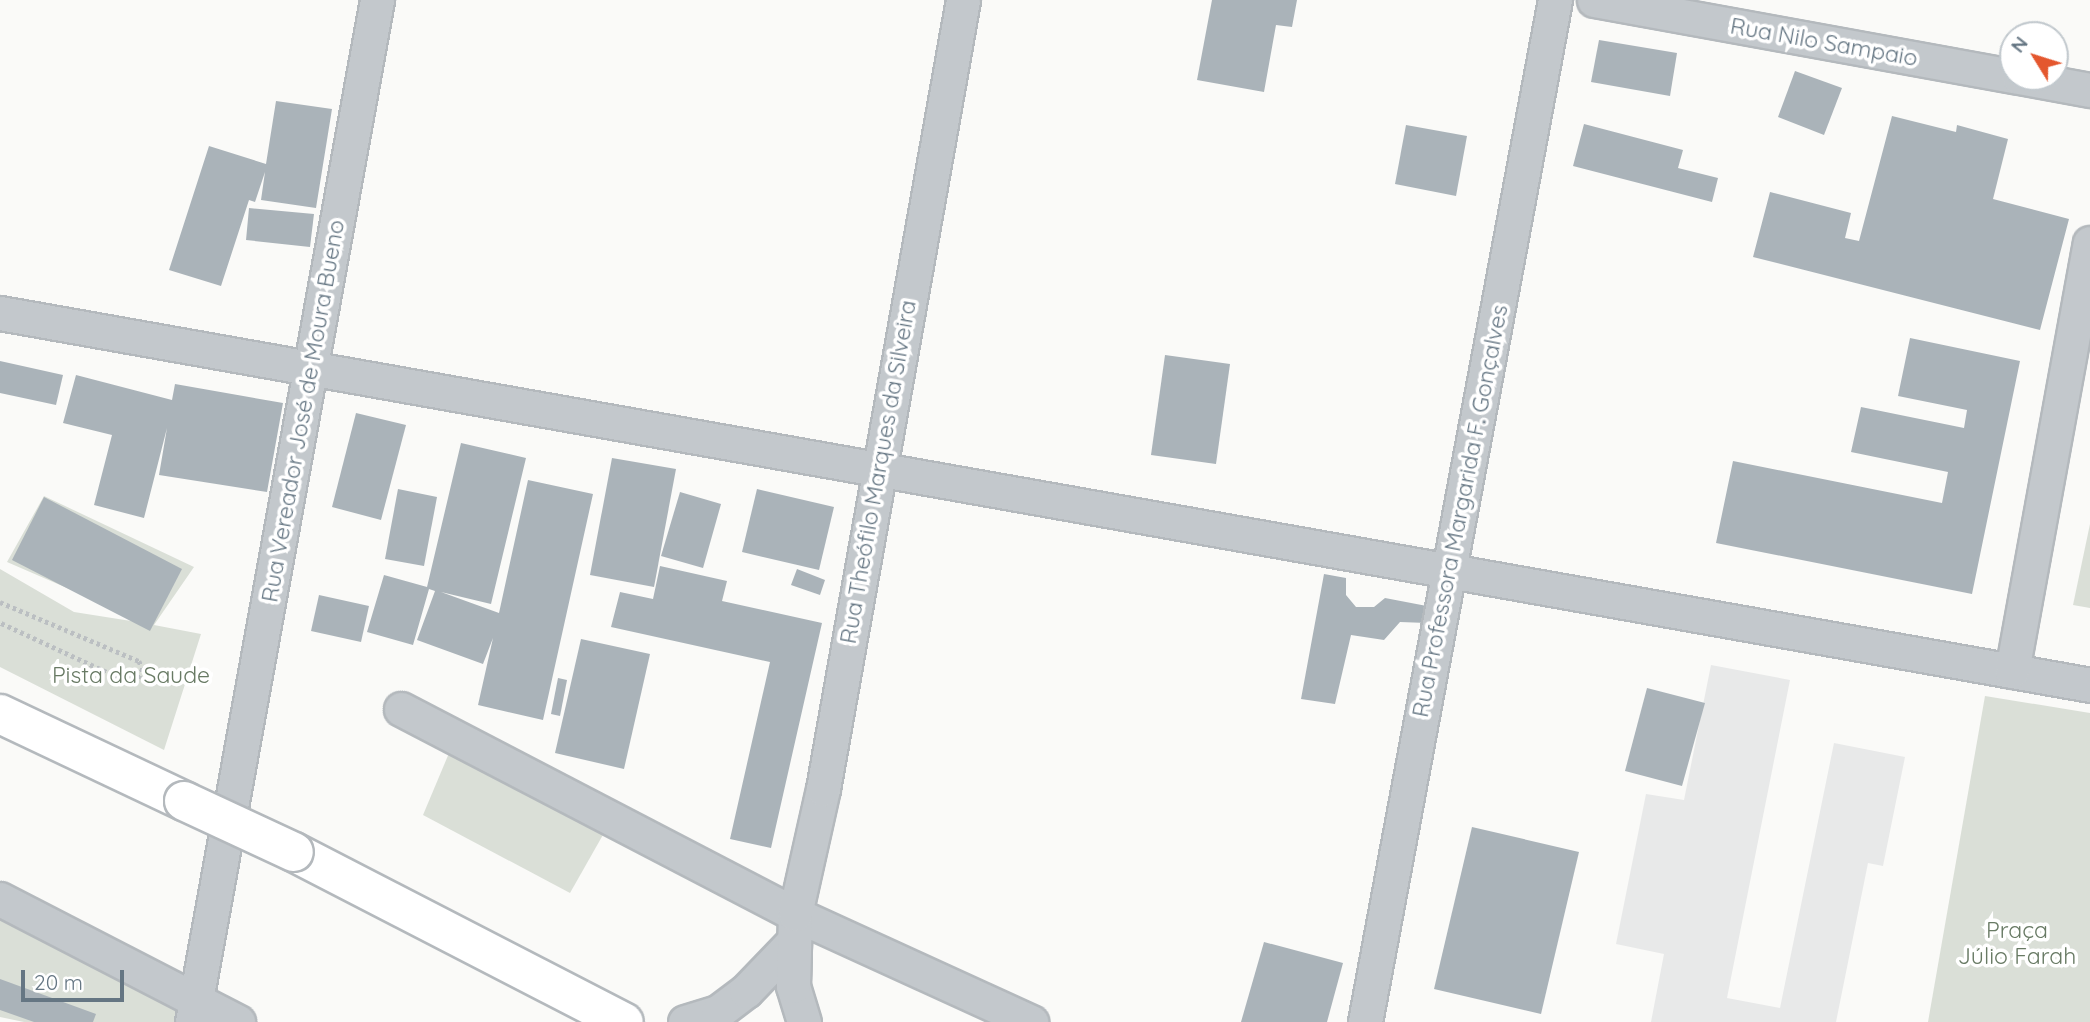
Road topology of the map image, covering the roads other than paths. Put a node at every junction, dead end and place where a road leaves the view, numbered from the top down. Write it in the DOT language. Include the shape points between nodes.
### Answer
graph roads {
  1 [pos="377,0"];
  2 [pos="963,0"];
  3 [pos="1555,0"];
  4 [pos="1594,0"];
  5 [pos="1999,73"];
  6 [pos="2069,86"];
  7 [pos="2090,90"];
  8 [pos="2090,243"];
  9 [pos="0,313"];
  10 [pos="309,371"];
  11 [pos="876,471"];
  12 [pos="1449,572"];
  13 [pos="2012,671"];
  14 [pos="2090,685"];
  15 [pos="401,709"];
  16 [pos="0,714"];
  17 [pos="0,899"];
  18 [pos="793,929"];
  19 [pos="195,1011"];
  20 [pos="238,1022"];
  21 [pos="624,1022"];
  22 [pos="685,1022"];
  23 [pos="804,1022"];
  24 [pos="1031,1022"];
  25 [pos="1365,1022"];
  1 -- 10 [label="street, Rua Vereador José de Moura Bueno"];
  2 -- 11 [label="street, Rua Theófilo Marques da Silveira"];
  3 -- 12 [label="street, Rua Professora Margarida F. Gonçalves"];
  4 -- 5 [label="street, Rua Nilo Sampaio"];
  6 -- 7 [label="street"];
  8 -- 13 [label="street"];
  9 -- 10 [label="street"];
  10 -- 11 [label="street"];
  10 -- 19 [label="street, Rua Vereador José de Moura Bueno"];
  11 -- 12 [label="street"];
  11 -- 18 [label="street, Rua Theófilo Marques da Silveira" via="823,789"];
  12 -- 13 [label="street"];
  12 -- 25 [label="street, Rua Professora Margarida F. Gonçalves"];
  13 -- 14 [label="street"];
  15 -- 18 [label="street"];
  16 -- 21 [label="highway, bridge" via="294,852"];
  17 -- 19 [label="street"];
  18 -- 22 [label="street" via="746,991 718,1012"];
  18 -- 23 [label="street" via="793,986"];
  18 -- 24 [label="street"];
  19 -- 20 [label="street"];
}
